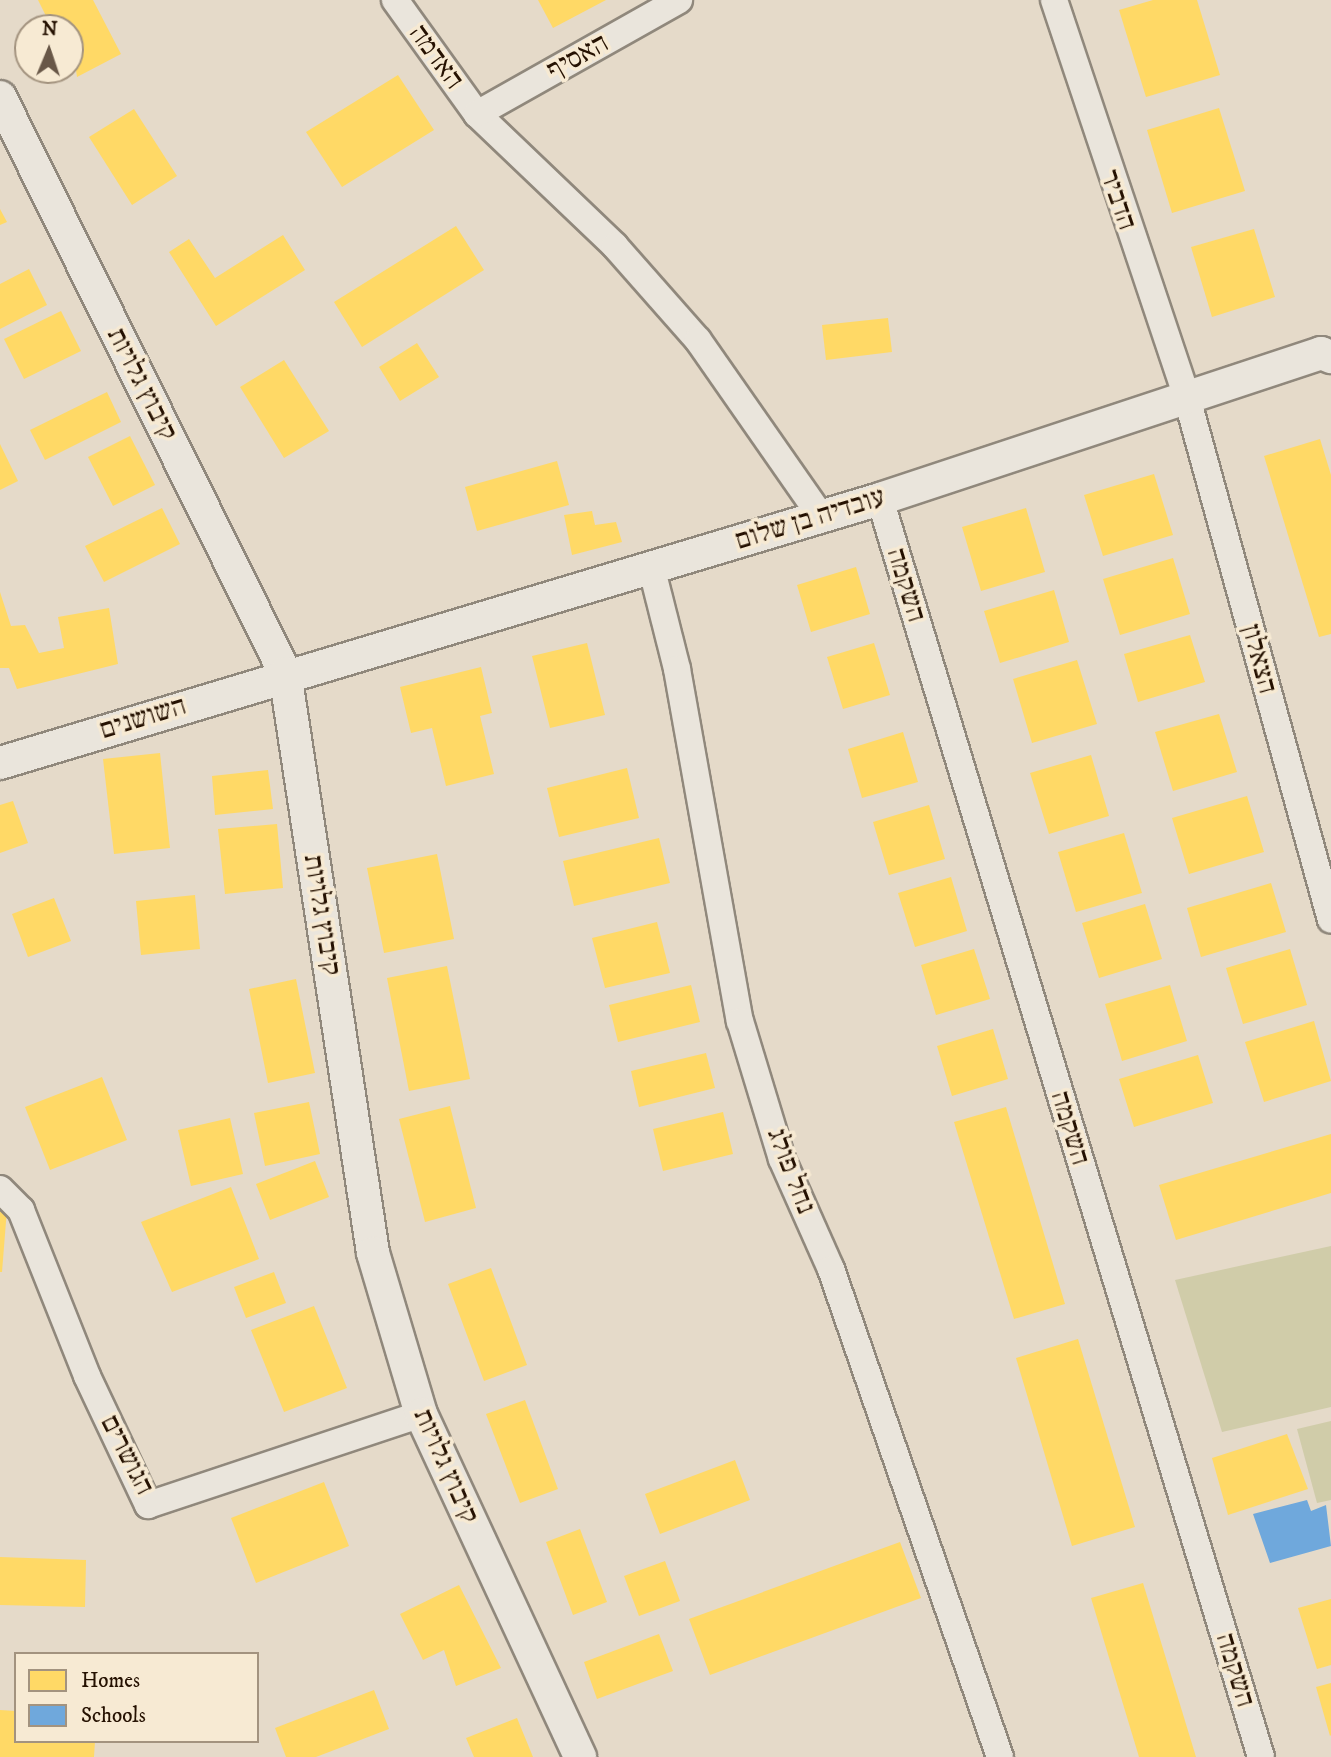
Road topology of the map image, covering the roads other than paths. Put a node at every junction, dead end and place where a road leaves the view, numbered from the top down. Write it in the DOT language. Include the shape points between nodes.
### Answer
graph roads {
  1 [pos="395,0"];
  2 [pos="679,0"];
  3 [pos="1054,0"];
  4 [pos="0,97"];
  5 [pos="477,114"];
  6 [pos="1331,357"];
  7 [pos="1187,398"];
  8 [pos="880,499"];
  9 [pos="821,516"];
  10 [pos="651,566"];
  11 [pos="285,673"];
  12 [pos="0,763"];
  13 [pos="1331,920"];
  14 [pos="0,1189"];
  15 [pos="421,1414"];
  16 [pos="580,1757"];
  17 [pos="1000,1757"];
  18 [pos="1261,1757"];
  1 -- 5 [label="street, האדמה"];
  2 -- 5 [label="street, האסיף"];
  3 -- 7 [label="street, הדביר"];
  4 -- 11 [label="street, קיבוץ גלויות"];
  5 -- 9 [label="street, האדמה" via="615,246 698,340"];
  6 -- 7 [label="street, עובדיה בן שלום" via="1321,353"];
  7 -- 8 [label="street, עובדיה בן שלום"];
  7 -- 13 [label="street, הצאלון"];
  8 -- 9 [label="street, עובדיה בן שלום"];
  8 -- 18 [label="street, השקמה"];
  9 -- 10 [label="street, עובדיה בן שלום"];
  10 -- 11 [label="street, עובדיה בן שלום"];
  10 -- 17 [label="street, נחל פולג" via="677,669 740,1021 782,1159 831,1269"];
  11 -- 12 [label="street, השושנים"];
  11 -- 15 [label="street, קיבוץ גלויות" via="373,1253"];
  14 -- 15 [label="street, הגושרים" via="21,1210 87,1377 148,1505"];
  15 -- 16 [label="street, קיבוץ גלויות"];
}
